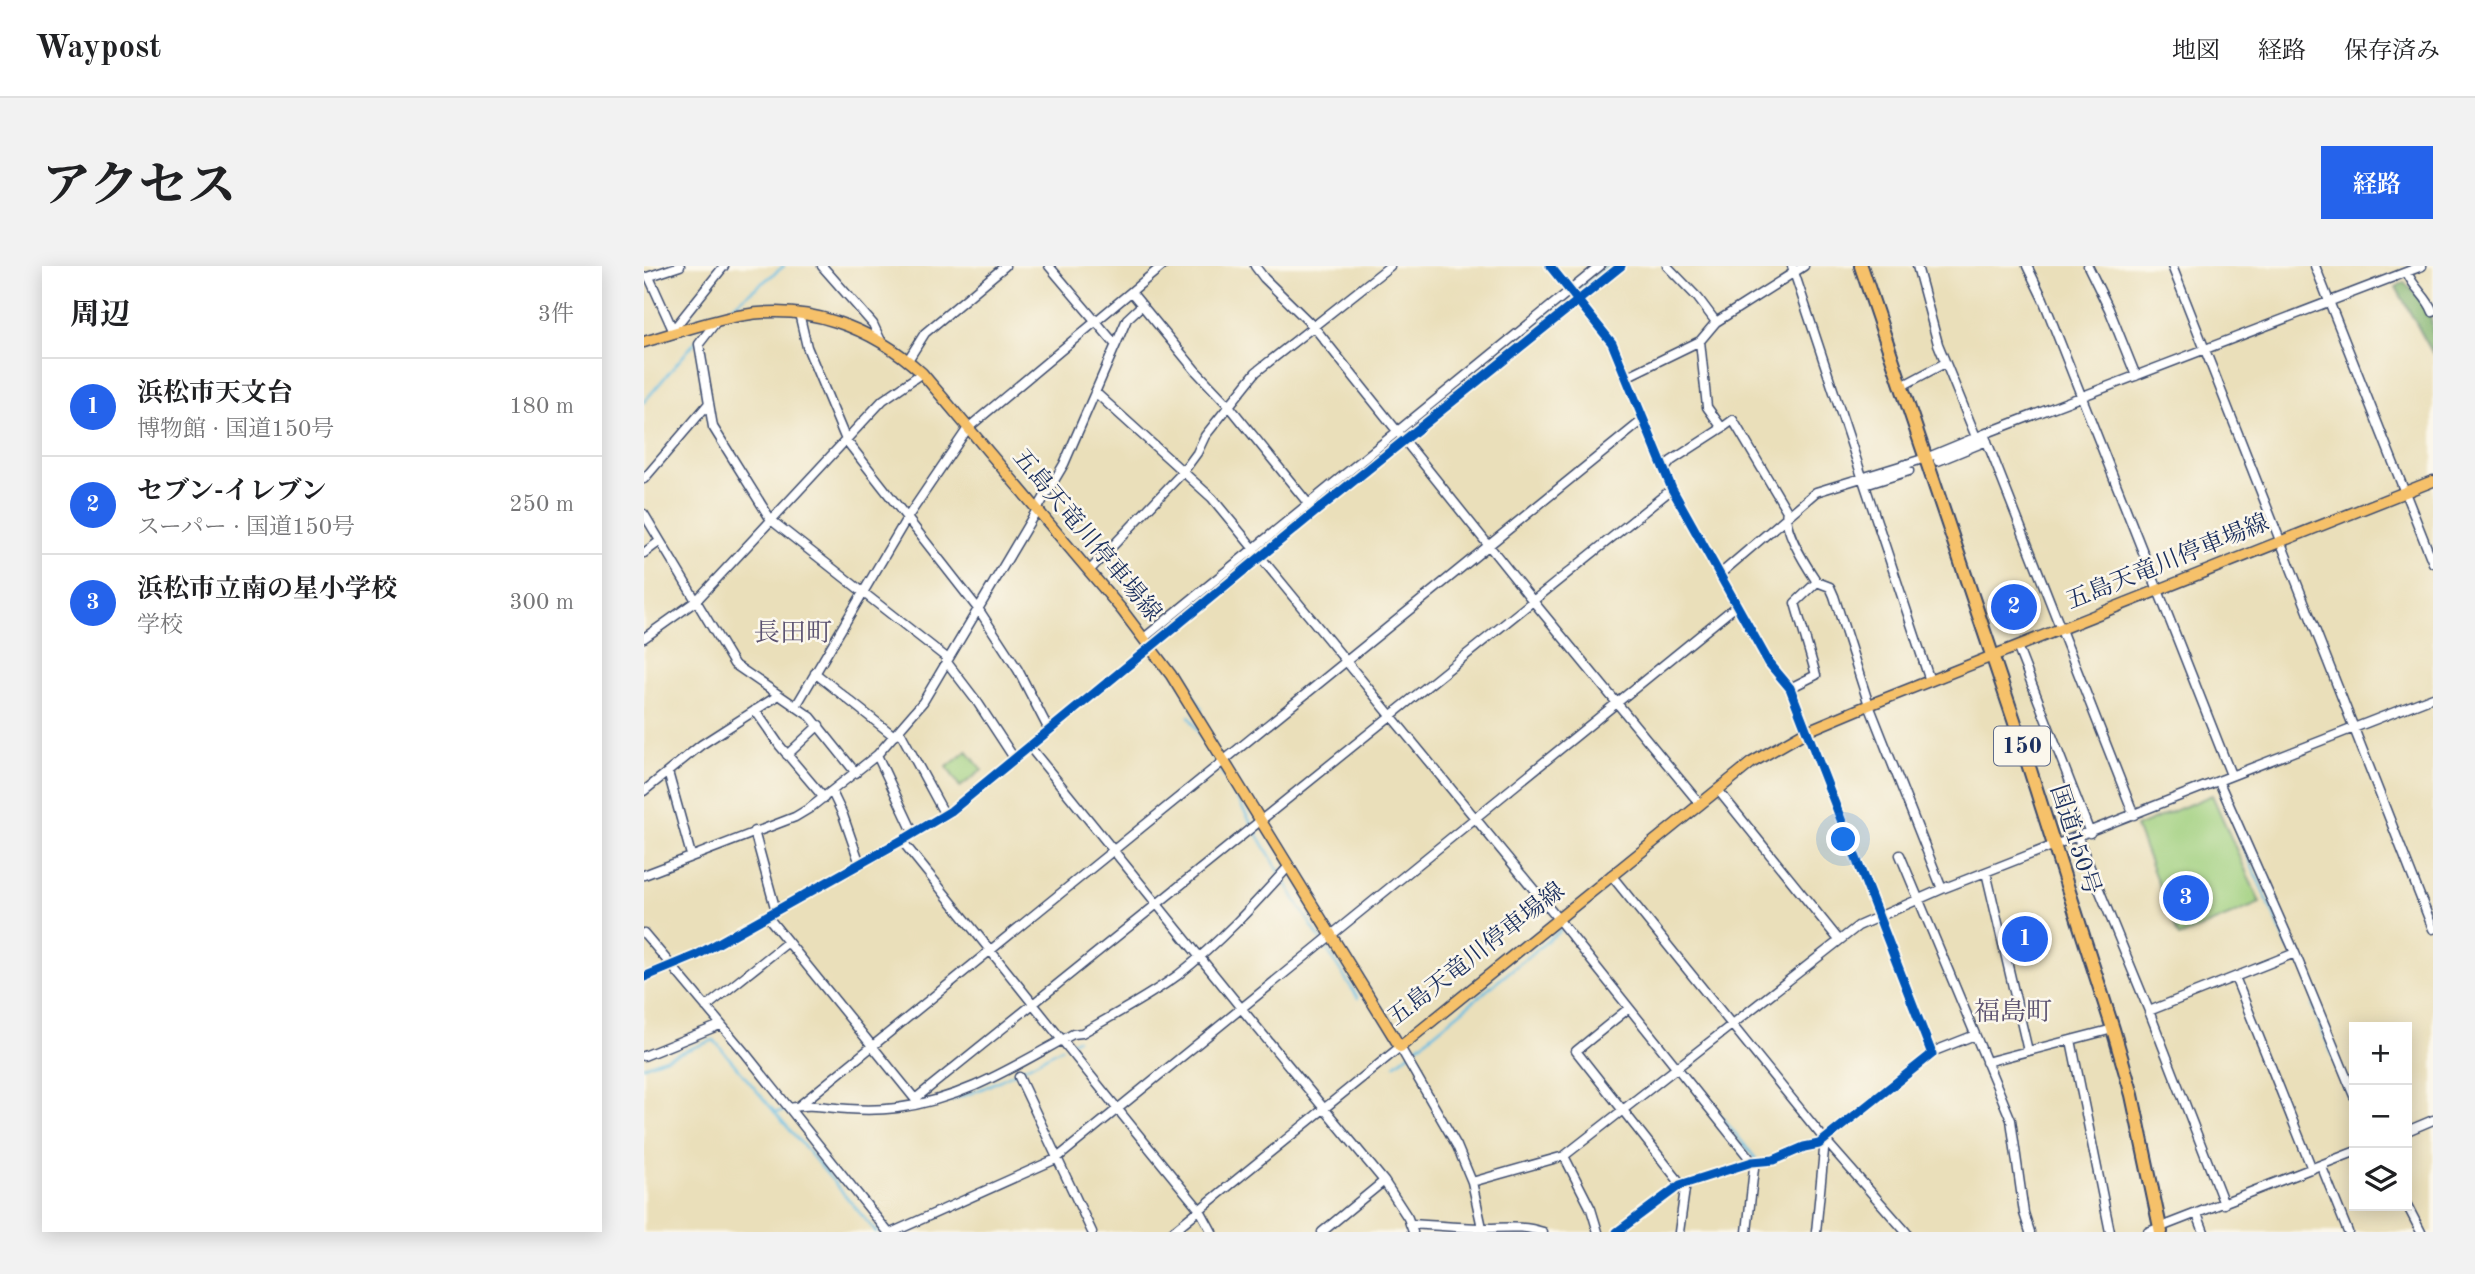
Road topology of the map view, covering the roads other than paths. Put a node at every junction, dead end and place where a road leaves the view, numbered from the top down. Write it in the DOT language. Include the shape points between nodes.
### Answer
graph roads {
  1 [pos="680,266"];
  2 [pos="724,266"];
  3 [pos="822,266"];
  4 [pos="1005,266"];
  5 [pos="1049,266"];
  6 [pos="1162,266"];
  7 [pos="1255,266"];
  8 [pos="1390,266"];
  9 [pos="1550,266"];
  10 [pos="1600,266"];
  11 [pos="1621,266"];
  12 [pos="1667,266"];
  13 [pos="1804,266"];
  14 [pos="1861,266"];
  15 [pos="1917,266"];
  16 [pos="2027,266"];
  17 [pos="2088,266"];
  18 [pos="2172,266"];
  19 [pos="2315,266"];
  20 [pos="2422,266"];
  21 [pos="1793,269"];
  22 [pos="2407,272"];
  23 [pos="647,277"];
  24 [pos="1132,293"];
  25 [pos="1573,295"];
  26 [pos="2329,302"];
  27 [pos="1142,305"];
  28 [pos="2433,312"];
  29 [pos="799,313"];
  30 [pos="713,322"];
  31 [pos="1095,322"];
  32 [pos="1716,322"];
  33 [pos="1314,327"];
  34 [pos="671,332"];
  35 [pos="881,341"];
  36 [pos="1700,341"];
  37 [pos="644,342"];
  38 [pos="1115,344"];
  39 [pos="2205,349"];
  40 [pos="908,360"];
  41 [pos="1945,363"];
  42 [pos="922,373"];
  43 [pos="2136,376"];
  44 [pos="1626,377"];
  45 [pos="1902,386"];
  46 [pos="1095,392"];
  47 [pos="2081,396"];
  48 [pos="709,403"];
  49 [pos="1230,407"];
  50 [pos="1643,420"];
  51 [pos="968,428"];
  52 [pos="1722,428"];
  53 [pos="1397,432"];
  54 [pos="1982,437"];
  55 [pos="846,440"];
  56 [pos="1404,441"];
  57 [pos="1932,459"];
  58 [pos="1664,470"];
  59 [pos="1909,471"];
  60 [pos="1183,472"];
  61 [pos="644,479"];
  62 [pos="1864,481"];
  63 [pos="2433,481"];
  64 [pos="1672,489"];
  65 [pos="2403,492"];
  66 [pos="1308,504"];
  67 [pos="1037,509"];
  68 [pos="1315,512"];
  69 [pos="644,514"];
  70 [pos="1785,516"];
  71 [pos="907,518"];
  72 [pos="771,520"];
  73 [pos="660,541"];
  74 [pos="2281,541"];
  75 [pos="1490,545"];
  76 [pos="1255,548"];
  77 [pos="644,553"];
  78 [pos="1261,558"];
  79 [pos="2433,563"];
  80 [pos="1089,571"];
  81 [pos="1718,575"];
  82 [pos="1817,582"];
  83 [pos="862,590"];
  84 [pos="2157,590"];
  85 [pos="696,601"];
  86 [pos="1533,601"];
  87 [pos="1737,606"];
  88 [pos="979,610"];
  89 [pos="2060,629"];
  90 [pos="644,638"];
  91 [pos="1147,642"];
  92 [pos="2017,646"];
  93 [pos="1992,657"];
  94 [pos="947,660"];
  95 [pos="1346,662"];
  96 [pos="815,673"];
  97 [pos="1930,681"];
  98 [pos="1790,688"];
  99 [pos="779,695"];
  100 [pos="2433,697"];
  101 [pos="1617,703"];
  102 [pos="1869,705"];
  103 [pos="796,706"];
  104 [pos="755,710"];
  105 [pos="1391,716"];
  106 [pos="818,725"];
  107 [pos="2354,728"];
  108 [pos="1049,730"];
  109 [pos="1807,731"];
  110 [pos="897,733"];
  111 [pos="1030,746"];
  112 [pos="787,755"];
  113 [pos="877,755"];
  114 [pos="1014,758"];
  115 [pos="1224,760"];
  116 [pos="668,772"];
  117 [pos="856,773"];
  118 [pos="2231,775"];
  119 [pos="2219,782"];
  120 [pos="1718,790"];
  121 [pos="644,791"];
  122 [pos="832,792"];
  123 [pos="824,798"];
  124 [pos="1700,804"];
  125 [pos="945,815"];
  126 [pos="2134,815"];
  127 [pos="1474,819"];
  128 [pos="1261,820"];
  129 [pos="754,831"];
  130 [pos="2090,833"];
  131 [pos="914,834"];
  132 [pos="2078,838"];
  133 [pos="902,841"];
  134 [pos="2053,846"];
  135 [pos="1115,851"];
  136 [pos="691,855"];
  137 [pos="1900,855"];
  138 [pos="860,864"];
  139 [pos="1289,866"];
  140 [pos="1986,872"];
  141 [pos="644,875"];
  142 [pos="1611,875"];
  143 [pos="1942,889"];
  144 [pos="1920,901"];
  145 [pos="1157,903"];
  146 [pos="776,911"];
  147 [pos="767,916"];
  148 [pos="1880,918"];
  149 [pos="1558,919"];
  150 [pos="2433,929"];
  151 [pos="644,933"];
  152 [pos="1331,935"];
  153 [pos="1839,940"];
  154 [pos="788,942"];
  155 [pos="991,951"];
  156 [pos="2295,953"];
  157 [pos="1200,957"];
  158 [pos="672,966"];
  159 [pos="644,977"];
  160 [pos="2235,977"];
  161 [pos="1034,1004"];
  162 [pos="706,1007"];
  163 [pos="1241,1008"];
  164 [pos="1629,1008"];
  165 [pos="2149,1011"];
  166 [pos="720,1025"];
  167 [pos="1731,1025"];
  168 [pos="2113,1029"];
  169 [pos="1975,1035"];
  170 [pos="2071,1040"];
  171 [pos="1061,1041"];
  172 [pos="873,1047"];
  173 [pos="1400,1047"];
  174 [pos="2028,1051"];
  175 [pos="1932,1052"];
  176 [pos="644,1056"];
  177 [pos="1986,1062"];
  178 [pos="1677,1068"];
  179 [pos="1019,1077"];
  180 [pos="2349,1085"];
  181 [pos="800,1105"];
  182 [pos="790,1108"];
  183 [pos="1325,1108"];
  184 [pos="1117,1109"];
  185 [pos="1621,1111"];
  186 [pos="2433,1121"];
  187 [pos="2412,1129"];
  188 [pos="1825,1140"];
  189 [pos="2349,1154"];
  190 [pos="1564,1156"];
  191 [pos="1056,1159"];
  192 [pos="1752,1162"];
  193 [pos="2322,1165"];
  194 [pos="2312,1169"];
  195 [pos="1384,1181"];
  196 [pos="1472,1182"];
  197 [pos="1680,1185"];
  198 [pos="2224,1203"];
  199 [pos="1200,1210"];
  200 [pos="2410,1211"];
  201 [pos="2197,1214"];
  202 [pos="1411,1229"];
  203 [pos="1483,1230"];
  204 [pos="1324,1231"];
  205 [pos="2156,1231"];
  206 [pos="891,1232"];
  207 [pos="1092,1232"];
  208 [pos="1172,1232"];
  209 [pos="1212,1232"];
  210 [pos="1543,1232"];
  211 [pos="1598,1232"];
  212 [pos="1617,1232"];
  213 [pos="1679,1232"];
  214 [pos="1747,1232"];
  215 [pos="1816,1232"];
  216 [pos="1906,1232"];
  217 [pos="2030,1232"];
  218 [pos="2110,1232"];
  219 [pos="2204,1232"];
  220 [pos="2348,1232"];
  221 [pos="2421,1232"];
  1 -- 23 [label="street"];
  2 -- 34 [label="street"];
  3 -- 35 [label="street" via="873,324"];
  4 -- 40 [label="street" via="925,333"];
  5 -- 31 [label="street"];
  6 -- 24 [label="street"];
  7 -- 33 [label="street"];
  8 -- 33 [label="street"];
  9 -- 25 [label="street"];
  10 -- 25 [label="street"];
  11 -- 25 [label="street"];
  12 -- 32 [label="street"];
  13 -- 21 [label="street"];
  14 -- 45 [label="highway, 国道150号 / 150"];
  15 -- 41 [label="street"];
  16 -- 47 [label="street"];
  17 -- 43 [label="street"];
  18 -- 39 [label="street"];
  19 -- 26 [label="street"];
  20 -- 22 [label="street"];
  21 -- 32 [label="street"];
  21 -- 62 [label="street"];
  22 -- 26 [label="street"];
  22 -- 28 [label="street"];
  23 -- 34 [label="street"];
  24 -- 27 [label="street"];
  24 -- 31 [label="street"];
  25 -- 44 [label="street" via="1612,343"];
  25 -- 53 [label="street"];
  25 -- 56 [label="street"];
  26 -- 39 [label="street"];
  26 -- 65 [label="street"];
  27 -- 38 [label="street" via="1126,319"];
  27 -- 49 [label="street"];
  29 -- 30 [label="main road, 五島天竜川停車場線" via="768,312"];
  29 -- 35 [label="main road, 五島天竜川停車場線" via="840,322"];
  29 -- 55 [label="street" via="807,347"];
  30 -- 34 [label="main road, 五島天竜川停車場線"];
  30 -- 48 [label="street" via="699,344"];
  31 -- 38 [label="street"];
  31 -- 51 [label="street"];
  32 -- 36 [label="street"];
  33 -- 49 [label="street" via="1256,372"];
  33 -- 53 [label="street"];
  34 -- 37 [label="main road, 五島天竜川停車場線"];
  35 -- 40 [label="main road, 五島天竜川停車場線"];
  36 -- 44 [label="street"];
  36 -- 52 [label="street" via="1707,407"];
  38 -- 46 [label="street"];
  39 -- 43 [label="street"];
  39 -- 74 [label="street"];
  40 -- 42 [label="main road, 五島天竜川停車場線"];
  41 -- 45 [label="street"];
  41 -- 54 [label="street"];
  42 -- 51 [label="main road, 五島天竜川停車場線"];
  42 -- 55 [label="street" via="883,400"];
  43 -- 47 [label="street"];
  44 -- 50 [label="street"];
  45 -- 57 [label="highway, 国道150号 / 150"];
  46 -- 60 [label="street"];
  46 -- 67 [label="street"];
  47 -- 54 [label="street"];
  47 -- 84 [label="street"];
  48 -- 61 [label="street"];
  48 -- 72 [label="street" via="713,427"];
  49 -- 60 [label="street"];
  49 -- 66 [label="street"];
  50 -- 58 [label="street"];
  50 -- 75 [label="street"];
  51 -- 67 [label="main road, 五島天竜川停車場線"];
  51 -- 71 [label="street"];
  52 -- 58 [label="street"];
  52 -- 70 [label="street" via="1733,420 1787,511"];
  53 -- 56 [label="street"];
  53 -- 66 [label="street"];
  54 -- 57 [label="street"];
  54 -- 89 [label="street"];
  55 -- 71 [label="street"];
  55 -- 72 [label="street"];
  56 -- 68 [label="street"];
  56 -- 75 [label="street"];
  57 -- 62 [label="street"];
  57 -- 93 [label="highway, 国道150号 / 150"];
  58 -- 64 [label="street"];
  59 -- 62 [label="street"];
  60 -- 76 [label="street"];
  60 -- 80 [label="street"];
  62 -- 70 [label="street" via="1816,492"];
  62 -- 97 [label="street"];
  63 -- 65 [label="main road, 五島天竜川停車場線"];
  64 -- 81 [label="street"];
  64 -- 86 [label="street"];
  65 -- 74 [label="main road, 五島天竜川停車場線"];
  65 -- 79 [label="street"];
  66 -- 68 [label="street"];
  66 -- 76 [label="street"];
  67 -- 80 [label="main road, 五島天竜川停車場線"];
  67 -- 88 [label="street"];
  68 -- 78 [label="street"];
  69 -- 73 [label="street"];
  70 -- 81 [label="street"];
  70 -- 82 [label="street"];
  71 -- 83 [label="street"];
  71 -- 88 [label="street"];
  72 -- 83 [label="street"];
  72 -- 85 [label="street"];
  73 -- 77 [label="street"];
  73 -- 85 [label="street"];
  74 -- 84 [label="main road, 五島天竜川停車場線"];
  74 -- 107 [label="street"];
  75 -- 86 [label="street"];
  75 -- 95 [label="street"];
  76 -- 78 [label="street"];
  76 -- 91 [label="street"];
  78 -- 91 [label="street"];
  78 -- 95 [label="street"];
  80 -- 91 [label="main road, 五島天竜川停車場線"];
  81 -- 87 [label="street"];
  82 -- 98 [label="street" via="1796,603 1816,675"];
  82 -- 102 [label="street" via="1830,587"];
  83 -- 94 [label="street"];
  83 -- 96 [label="street"];
  84 -- 89 [label="main road, 五島天竜川停車場線"];
  84 -- 118 [label="street"];
  85 -- 90 [label="street"];
  85 -- 99 [label="street" via="734,664"];
  86 -- 101 [label="street"];
  86 -- 105 [label="street"];
  87 -- 98 [label="street" via="1769,663"];
  87 -- 101 [label="street"];
  88 -- 94 [label="street"];
  88 -- 108 [label="street"];
  89 -- 92 [label="main road, 五島天竜川停車場線"];
  89 -- 126 [label="street"];
  91 -- 108 [label="street"];
  91 -- 115 [label="main road, 五島天竜川停車場線"];
  92 -- 93 [label="main road, 五島天竜川停車場線"];
  92 -- 130 [label="street"];
  93 -- 97 [label="main road, 五島天竜川停車場線"];
  93 -- 134 [label="highway, 国道150号 / 150"];
  94 -- 110 [label="street" via="923,702"];
  94 -- 114 [label="street"];
  95 -- 105 [label="street"];
  95 -- 115 [label="street"];
  96 -- 103 [label="street"];
  96 -- 110 [label="street"];
  97 -- 102 [label="main road, 五島天竜川停車場線"];
  98 -- 109 [label="street"];
  99 -- 103 [label="street"];
  99 -- 104 [label="street"];
  100 -- 107 [label="street"];
  101 -- 124 [label="street"];
  101 -- 127 [label="street"];
  102 -- 109 [label="main road, 五島天竜川停車場線"];
  102 -- 143 [label="street"];
  103 -- 106 [label="street"];
  104 -- 112 [label="street"];
  104 -- 116 [label="street" via="701,744"];
  105 -- 127 [label="street"];
  105 -- 128 [label="street"];
  106 -- 112 [label="street"];
  106 -- 117 [label="street"];
  107 -- 118 [label="street"];
  107 -- 150 [label="street"];
  108 -- 111 [label="street"];
  109 -- 120 [label="main road, 五島天竜川停車場線" via="1751,763"];
  109 -- 148 [label="street"];
  110 -- 113 [label="street"];
  110 -- 125 [label="street"];
  111 -- 114 [label="street"];
  111 -- 135 [label="street"];
  112 -- 123 [label="street"];
  113 -- 117 [label="street"];
  113 -- 131 [label="street"];
  114 -- 125 [label="street"];
  115 -- 128 [label="main road, 五島天竜川停車場線"];
  115 -- 135 [label="street"];
  116 -- 121 [label="street"];
  116 -- 136 [label="street"];
  117 -- 122 [label="street"];
  118 -- 119 [label="street"];
  119 -- 126 [label="street"];
  119 -- 156 [label="street"];
  120 -- 124 [label="main road, 五島天竜川停車場線"];
  120 -- 153 [label="street"];
  122 -- 123 [label="street"];
  122 -- 138 [label="street"];
  123 -- 129 [label="street" via="795,817"];
  124 -- 142 [label="main road, 五島天竜川停車場線"];
  125 -- 131 [label="street"];
  126 -- 130 [label="street"];
  127 -- 149 [label="street"];
  127 -- 152 [label="street"];
  128 -- 139 [label="main road, 五島天竜川停車場線"];
  128 -- 145 [label="street"];
  129 -- 136 [label="street"];
  129 -- 146 [label="street"];
  130 -- 132 [label="street"];
  131 -- 133 [label="street"];
  132 -- 134 [label="street"];
  132 -- 165 [label="street"];
  133 -- 138 [label="street"];
  133 -- 155 [label="street"];
  134 -- 140 [label="street"];
  134 -- 168 [label="highway, 国道150号 / 150"];
  135 -- 145 [label="street"];
  135 -- 155 [label="street"];
  136 -- 141 [label="street"];
  137 -- 144 [label="street"];
  138 -- 146 [label="street"];
  139 -- 152 [label="main road, 五島天竜川停車場線"];
  139 -- 157 [label="street"];
  140 -- 143 [label="street"];
  140 -- 174 [label="street"];
  142 -- 149 [label="main road, 五島天竜川停車場線"];
  142 -- 167 [label="street"];
  143 -- 144 [label="street"];
  144 -- 148 [label="street"];
  144 -- 169 [label="street"];
  145 -- 157 [label="street"];
  145 -- 161 [label="street"];
  146 -- 147 [label="street"];
  147 -- 154 [label="street"];
  147 -- 158 [label="street"];
  148 -- 153 [label="street"];
  148 -- 175 [label="street"];
  149 -- 164 [label="street"];
  149 -- 173 [label="main road, 五島天竜川停車場線"];
  151 -- 158 [label="street"];
  152 -- 163 [label="street"];
  152 -- 173 [label="main road, 五島天竜川停車場線"];
  153 -- 167 [label="street"];
  154 -- 162 [label="street"];
  154 -- 172 [label="street"];
  155 -- 161 [label="street"];
  155 -- 172 [label="street"];
  156 -- 160 [label="street"];
  156 -- 180 [label="street"];
  157 -- 163 [label="street"];
  157 -- 171 [label="street" via="1116,1014"];
  158 -- 159 [label="street"];
  158 -- 162 [label="street"];
  160 -- 165 [label="street"];
  160 -- 194 [label="street"];
  161 -- 171 [label="street"];
  161 -- 172 [label="street" via="915,1099"];
  162 -- 166 [label="street"];
  163 -- 183 [label="street"];
  163 -- 184 [label="street"];
  164 -- 178 [label="street"];
  164 -- 185 [label="street" via="1576,1051"];
  165 -- 198 [label="street"];
  166 -- 176 [label="street"];
  166 -- 182 [label="street"];
  167 -- 178 [label="street"];
  167 -- 188 [label="street"];
  168 -- 170 [label="street"];
  168 -- 205 [label="highway, 国道150号 / 150" via="2132,1095"];
  169 -- 175 [label="street"];
  169 -- 177 [label="street"];
  170 -- 174 [label="street"];
  170 -- 218 [label="street"];
  171 -- 181 [label="street" via="991,1080 946,1098 894,1108"];
  171 -- 184 [label="street"];
  172 -- 181 [label="street"];
  173 -- 183 [label="street"];
  173 -- 196 [label="street" via="1457,1146"];
  174 -- 177 [label="street"];
  175 -- 188 [label="street"];
  177 -- 217 [label="street" via="2011,1120"];
  178 -- 185 [label="street"];
  178 -- 192 [label="street"];
  179 -- 191 [label="street"];
  181 -- 182 [label="street"];
  182 -- 206 [label="street"];
  183 -- 195 [label="street"];
  183 -- 199 [label="street"];
  184 -- 191 [label="street"];
  184 -- 199 [label="street"];
  185 -- 190 [label="street"];
  185 -- 197 [label="street"];
  186 -- 187 [label="street"];
  188 -- 192 [label="street" via="1774,1160"];
  188 -- 215 [label="street"];
  188 -- 216 [label="street"];
  189 -- 193 [label="street"];
  190 -- 196 [label="street"];
  190 -- 211 [label="street"];
  191 -- 206 [label="street"];
  191 -- 207 [label="street"];
  192 -- 197 [label="street"];
  192 -- 214 [label="street"];
  193 -- 194 [label="street"];
  193 -- 220 [label="street"];
  194 -- 198 [label="street"];
  195 -- 202 [label="street"];
  195 -- 204 [label="street"];
  196 -- 203 [label="street"];
  197 -- 212 [label="street"];
  197 -- 213 [label="street" via="1685,1189"];
  198 -- 201 [label="street"];
  199 -- 208 [label="street"];
  199 -- 209 [label="street"];
  200 -- 221 [label="street"];
  201 -- 205 [label="street"];
  201 -- 219 [label="street"];
  202 -- 203 [label="street"];
  203 -- 210 [label="street" via="1523,1227"];
}
